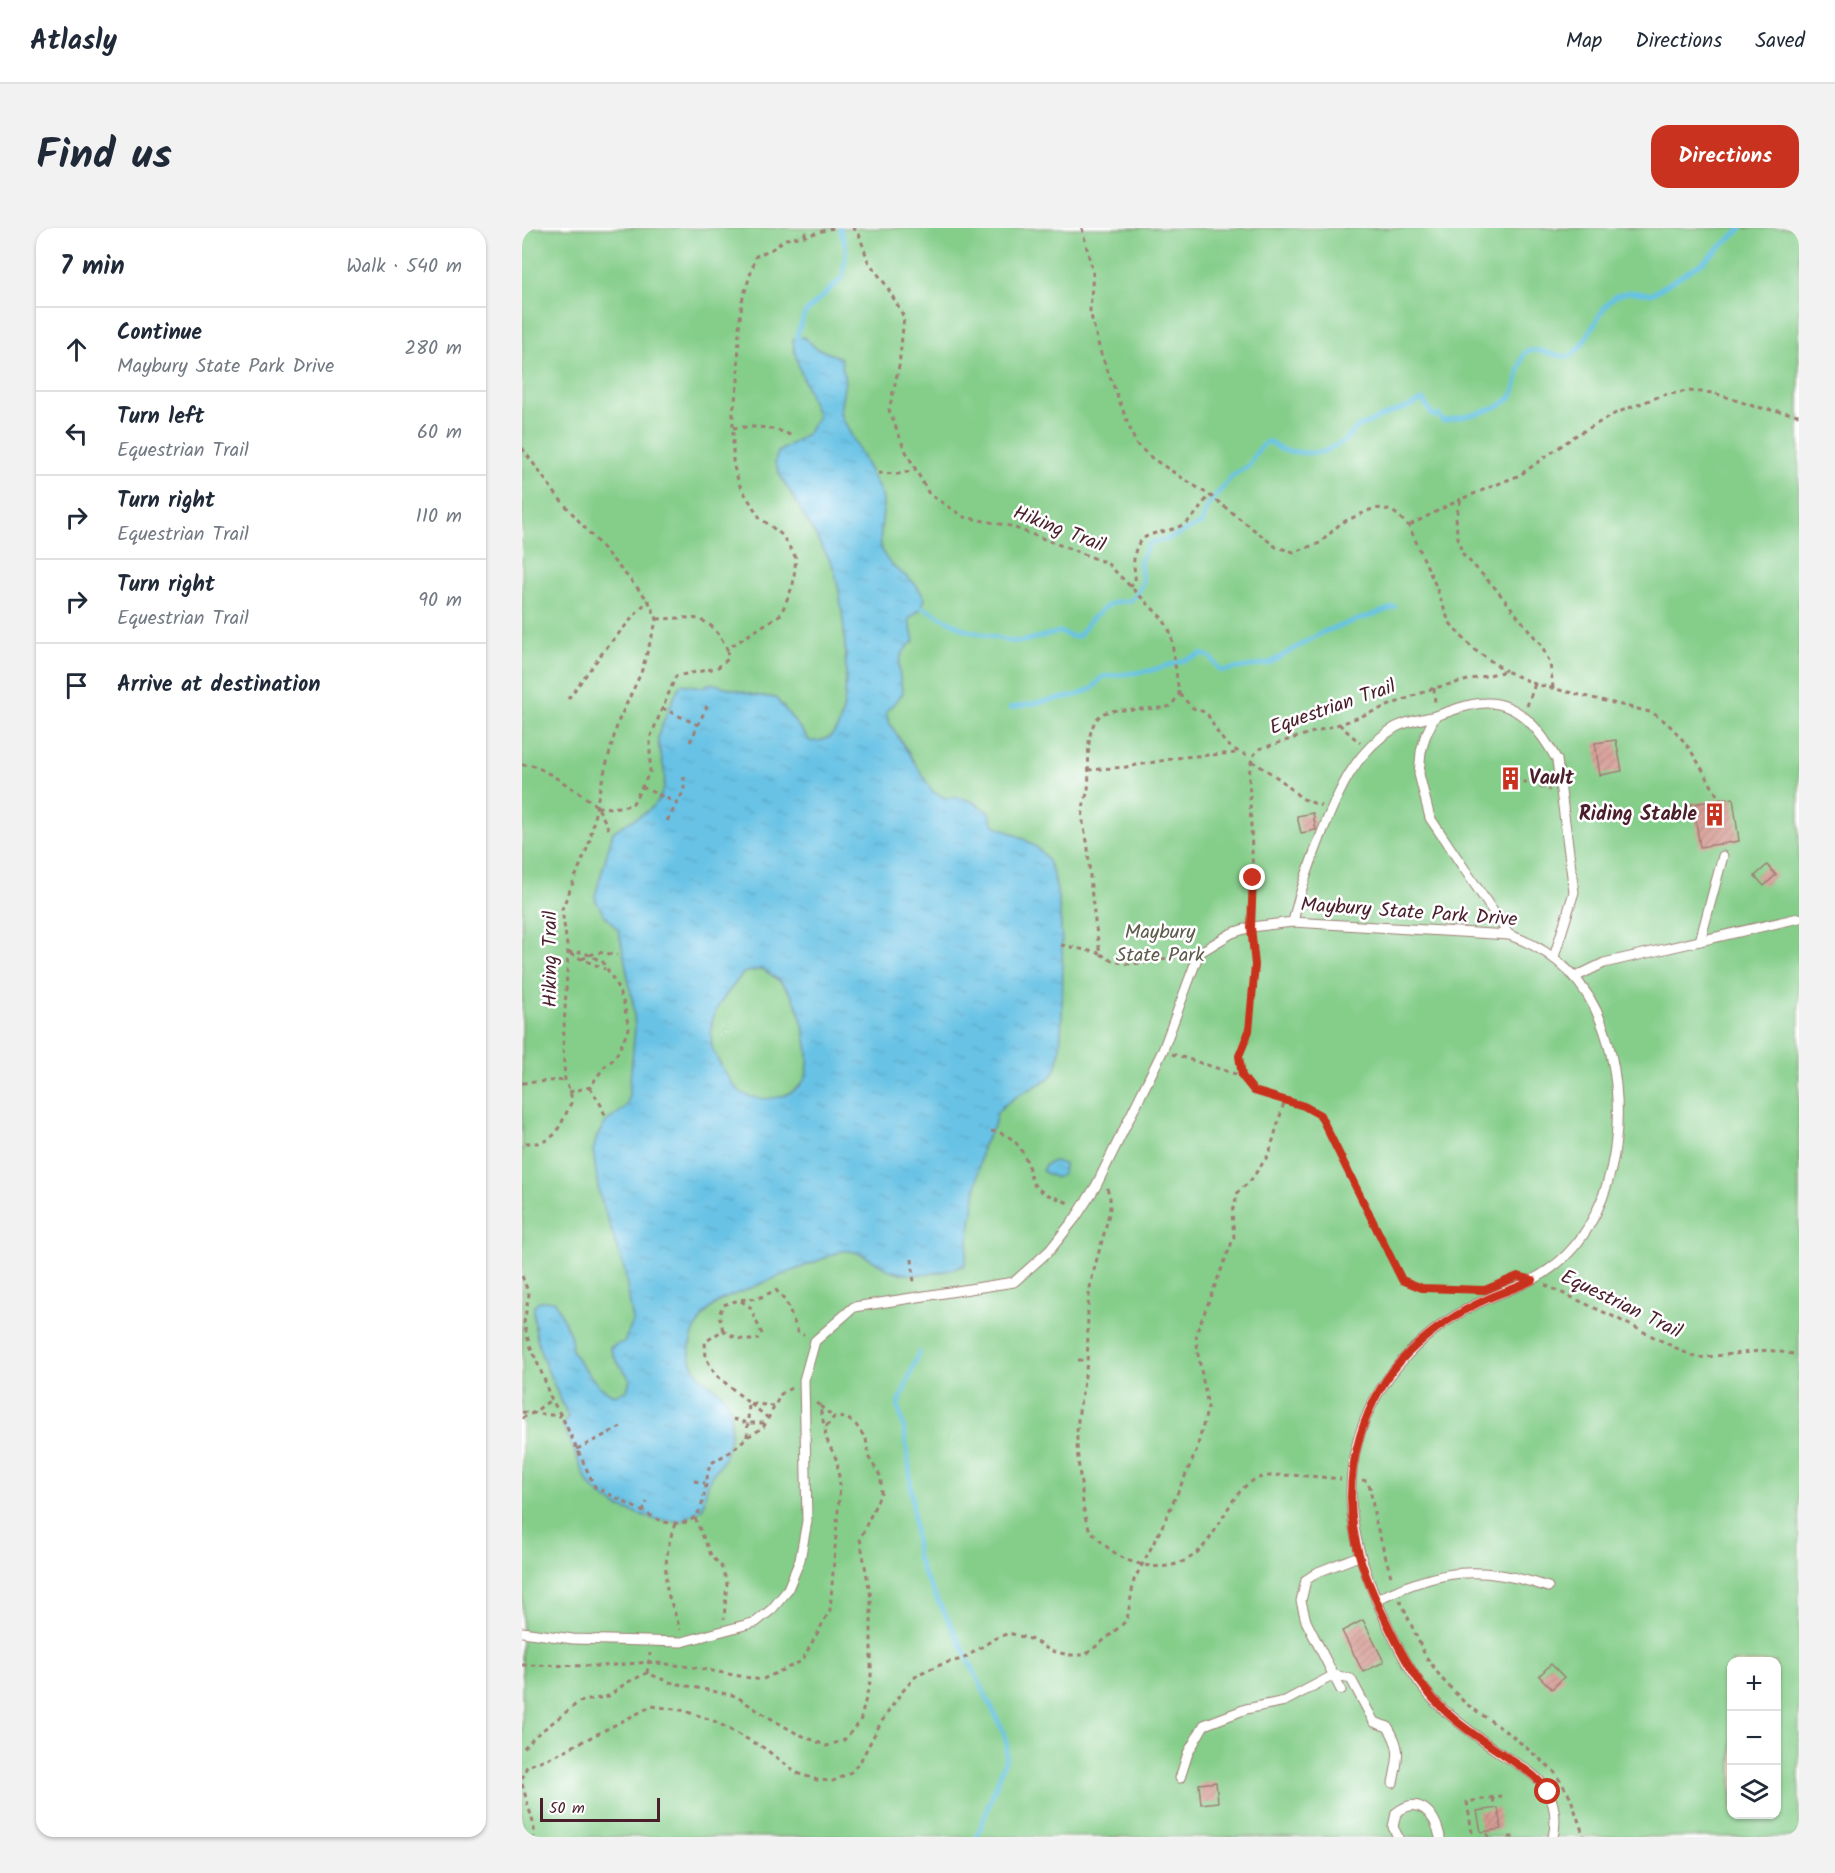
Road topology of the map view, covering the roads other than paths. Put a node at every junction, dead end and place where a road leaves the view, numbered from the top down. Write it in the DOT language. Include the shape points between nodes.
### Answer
graph roads {
  1 [pos="1436,716"];
  2 [pos="1723,856"];
  3 [pos="1799,918"];
  4 [pos="1293,922"];
  5 [pos="1509,935"];
  6 [pos="1700,940"];
  7 [pos="1554,957"];
  8 [pos="1575,977"];
  9 [pos="1359,1556"];
  10 [pos="1548,1587"];
  11 [pos="1376,1599"];
  12 [pos="522,1632"];
  13 [pos="1334,1675"];
  14 [pos="1341,1690"];
  15 [pos="1180,1778"];
  16 [pos="1394,1783"];
  17 [pos="1398,1837"];
  18 [pos="1440,1837"];
  19 [pos="1552,1837"];
  1 -- 4 [label="lane" via="1397,726 1374,742 1349,773 1301,885"];
  1 -- 5 [label="lane" via="1425,737 1419,774 1430,818"];
  1 -- 7 [label="lane" via="1469,705 1488,703 1510,708 1528,720 1557,760 1575,892"];
  2 -- 6 [label="lane"];
  3 -- 6 [label="lane"];
  4 -- 5 [label="lane, Maybury State Park Drive"];
  4 -- 12 [label="lane, Maybury State Park Drive" via="1232,933 1199,953 1162,1050 1098,1182 1050,1250 1014,1282 854,1307 814,1341 804,1380 807,1521 800,1560 787,1591 772,1609 756,1622 682,1642 573,1639"];
  5 -- 7 [label="lane, Maybury State Park Drive"];
  6 -- 8 [label="lane" via="1604,963"];
  7 -- 8 [label="lane, Maybury State Park Drive"];
  8 -- 9 [label="lane, Maybury State Park Drive" via="1594,1008 1611,1056 1616,1108 1613,1160 1604,1195 1586,1231 1559,1262 1533,1280 1457,1314 1434,1330 1384,1384 1357,1443 1351,1479 1351,1514"];
  9 -- 11 [label="lane, Maybury State Park Drive"];
  9 -- 13 [label="lane" via="1306,1580 1301,1601 1306,1621"];
  10 -- 11 [label="lane" via="1499,1573 1467,1572 1437,1576"];
  11 -- 19 [label="lane, Maybury State Park Drive" via="1408,1665 1443,1709 1544,1786 1554,1806"];
  13 -- 14 [label="lane"];
  13 -- 15 [label="lane" via="1285,1701 1246,1709 1204,1725 1188,1753"];
  13 -- 16 [label="lane" via="1350,1679 1374,1722 1388,1727 1398,1743"];
  17 -- 18 [label="lane" via="1393,1827 1396,1813 1414,1806 1433,1816"];
}
